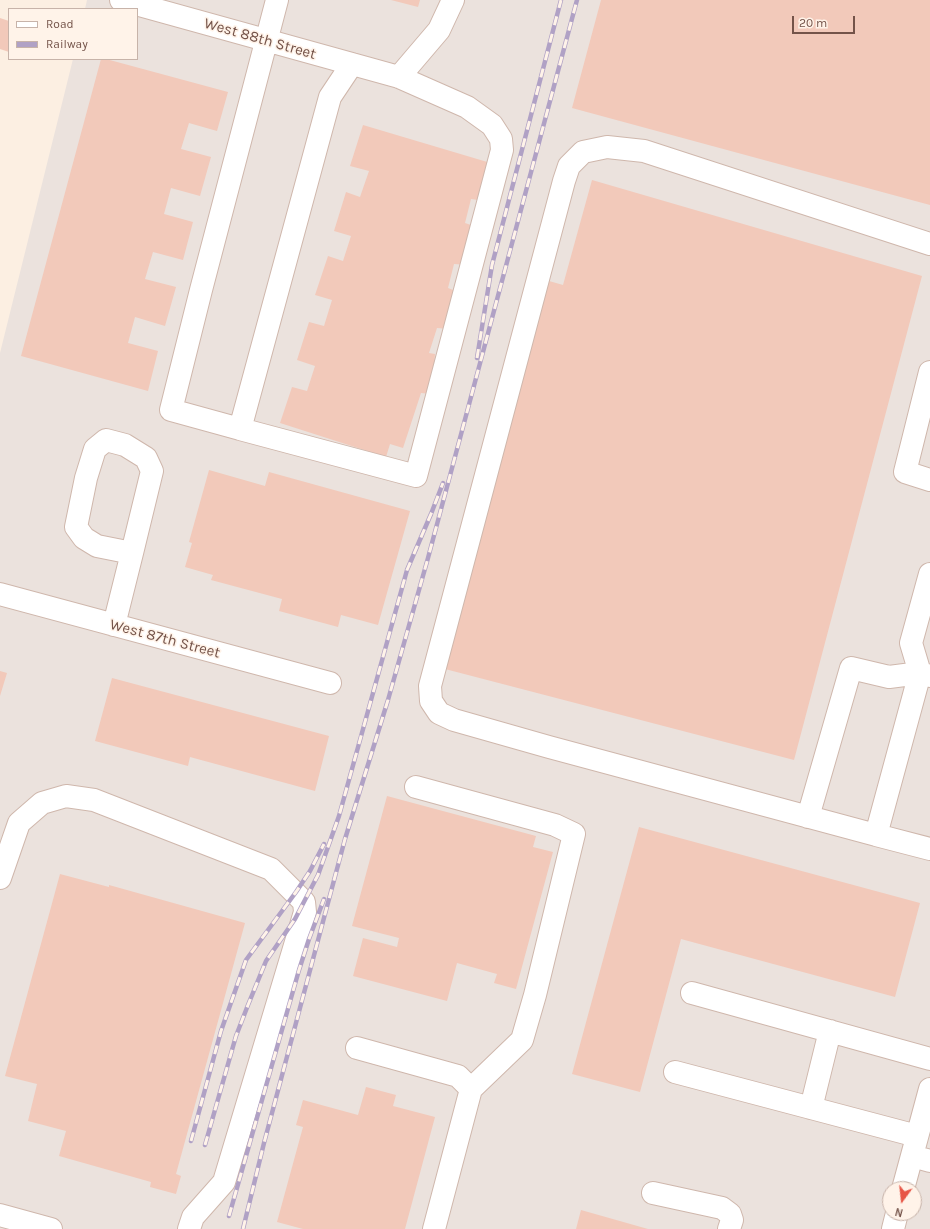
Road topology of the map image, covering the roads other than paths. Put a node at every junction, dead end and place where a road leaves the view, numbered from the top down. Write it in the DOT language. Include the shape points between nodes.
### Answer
graph roads {
  1 [pos="121,0"];
  2 [pos="277,0"];
  3 [pos="453,0"];
  4 [pos="266,40"];
  5 [pos="352,64"];
  6 [pos="399,77"];
  7 [pos="930,244"];
  8 [pos="930,372"];
  9 [pos="240,429"];
  10 [pos="930,480"];
  11 [pos="132,553"];
  12 [pos="930,574"];
  13 [pos="0,594"];
  14 [pos="114,625"];
  15 [pos="925,674"];
  16 [pos="330,683"];
  17 [pos="416,787"];
  18 [pos="808,817"];
  19 [pos="876,835"];
  20 [pos="930,849"];
  21 [pos="0,878"];
  22 [pos="692,993"];
  23 [pos="830,1031"];
  24 [pos="356,1048"];
  25 [pos="930,1059"];
  26 [pos="675,1072"];
  27 [pos="471,1089"];
  28 [pos="930,1089"];
  29 [pos="811,1108"];
  30 [pos="920,1151"];
  31 [pos="907,1181"];
  32 [pos="653,1193"];
  33 [pos="0,1215"];
  34 [pos="51,1229"];
  35 [pos="190,1229"];
  36 [pos="434,1229"];
  37 [pos="729,1229"];
  1 -- 4 [label="street, West 88th Street"];
  2 -- 4 [label="street"];
  3 -- 6 [label="street" via="439,30"];
  4 -- 5 [label="street, West 88th Street"];
  4 -- 9 [label="street" via="171,410"];
  5 -- 6 [label="street, West 88th Street"];
  5 -- 9 [label="street" via="330,97"];
  6 -- 9 [label="street, West 88th Street" via="467,107 482,117 492,125 500,139 502,150 416,476"];
  7 -- 18 [label="street" via="644,151 607,147 583,152 569,166 564,181 430,686 431,701 439,713 454,720"];
  8 -- 10 [label="street" via="904,472"];
  11 -- 11 [label="street" via="152,471 146,458 125,445 106,440 95,449 76,527 84,538 97,546"];
  11 -- 14 [label="street"];
  12 -- 15 [label="street" via="911,643"];
  13 -- 14 [label="street, West 87th Street"];
  14 -- 16 [label="street, West 87th Street"];
  15 -- 18 [label="street" via="889,677 851,668"];
  15 -- 19 [label="street"];
  17 -- 27 [label="street" via="555,826 574,834 522,1040"];
  18 -- 19 [label="street"];
  19 -- 20 [label="street"];
  21 -- 35 [label="street" via="19,823 42,803 66,796 94,800 271,869 304,902 306,912 224,1182 193,1217"];
  22 -- 23 [label="street"];
  23 -- 25 [label="street"];
  23 -- 29 [label="street"];
  24 -- 27 [label="street" via="458,1076"];
  26 -- 29 [label="street"];
  27 -- 36 [label="street"];
  28 -- 30 [label="street"];
  29 -- 30 [label="street"];
  30 -- 31 [label="street"];
  32 -- 37 [label="street" via="722,1208 730,1214 732,1220"];
  33 -- 34 [label="street"];
}
